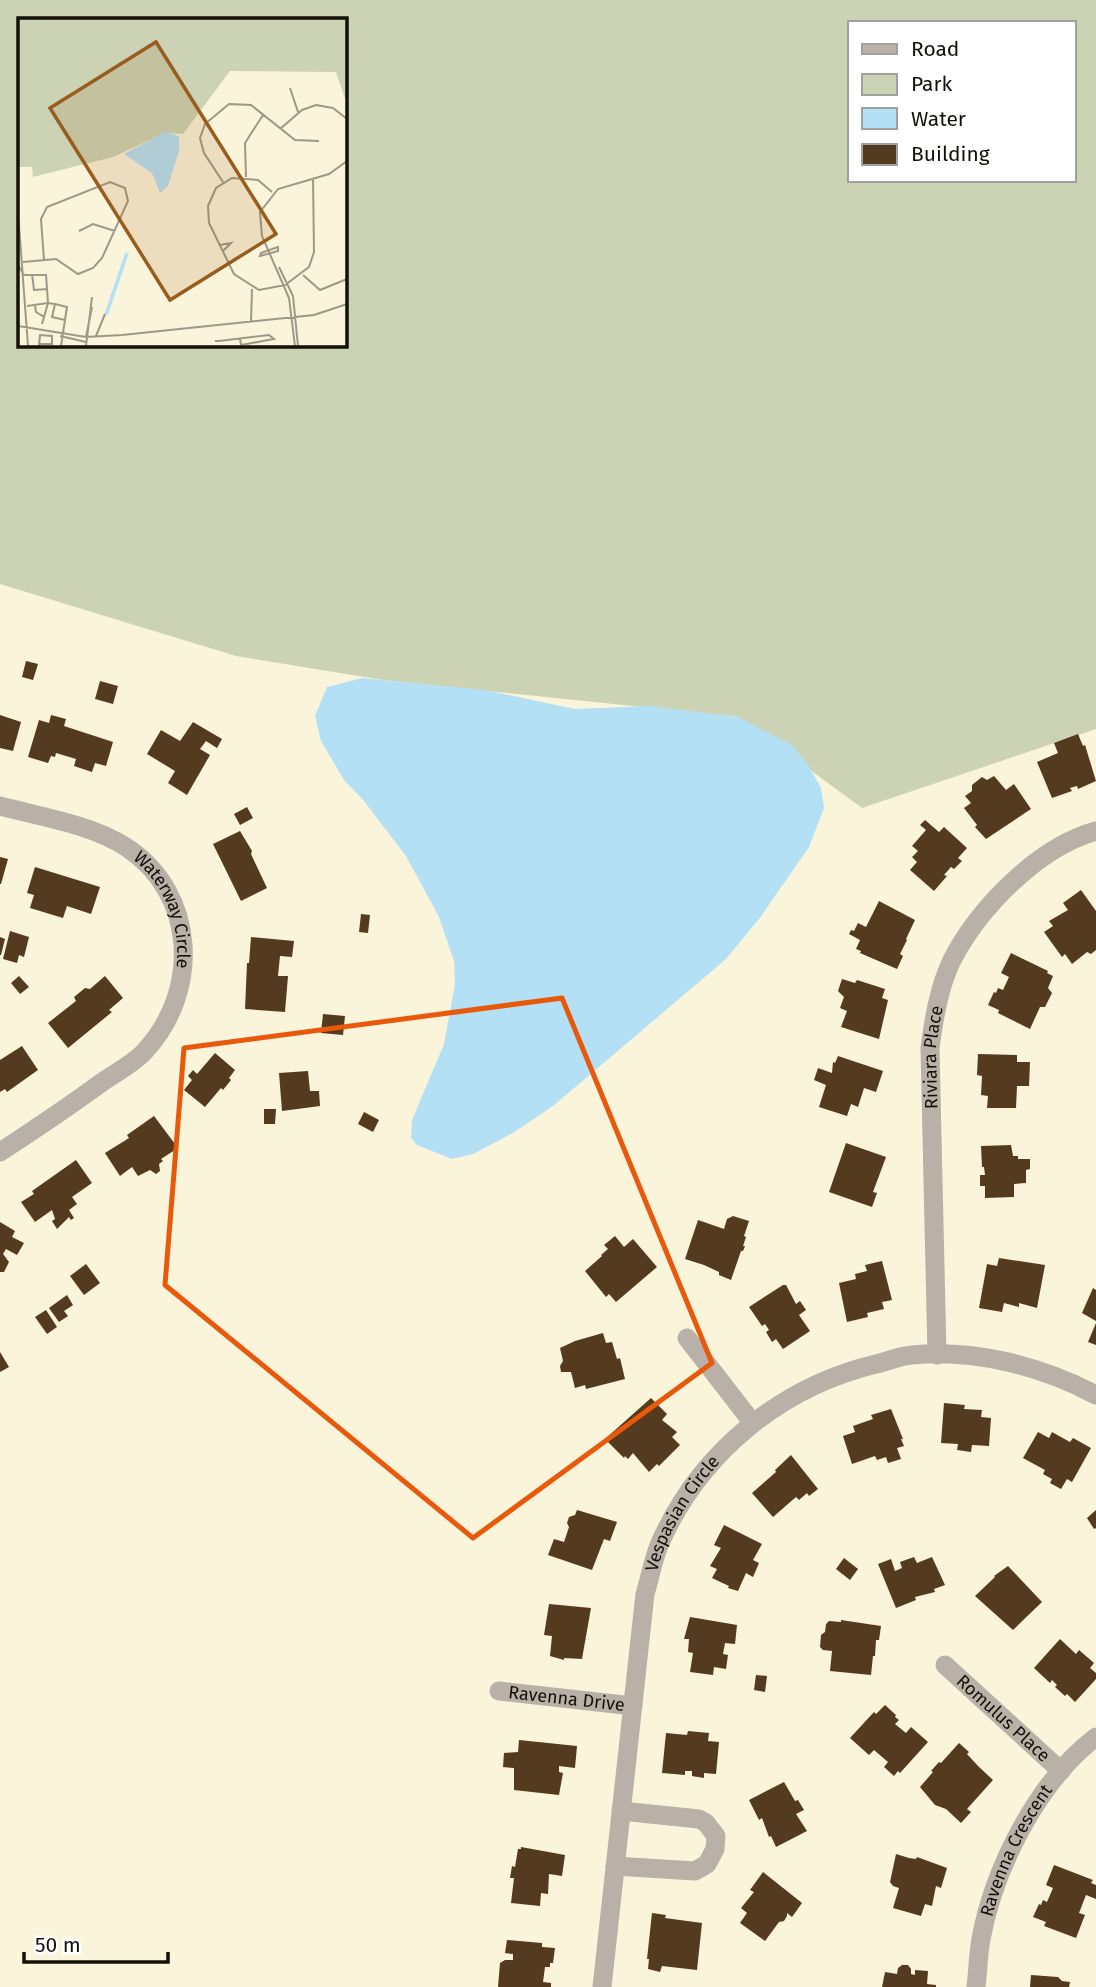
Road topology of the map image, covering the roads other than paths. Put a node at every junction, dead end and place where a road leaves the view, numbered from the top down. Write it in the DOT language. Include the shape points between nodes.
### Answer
graph roads {
  1 [pos="0,806"];
  2 [pos="1096,831"];
  3 [pos="0,1152"];
  4 [pos="687,1338"];
  5 [pos="937,1355"];
  6 [pos="1096,1395"];
  7 [pos="752,1422"];
  8 [pos="945,1665"];
  9 [pos="499,1691"];
  10 [pos="633,1706"];
  11 [pos="1096,1737"];
  12 [pos="1061,1771"];
  13 [pos="621,1811"];
  14 [pos="615,1866"];
  15 [pos="602,1987"];
  16 [pos="976,1987"];
  1 -- 3 [label="street, Waterway Circle" via="100,834 150,867 173,905 184,963 174,1008 142,1055"];
  2 -- 5 [label="street, Riviara Place" via="1076,837 1038,861 1002,892 952,961 936,1007 930,1048"];
  4 -- 7 [label="street"];
  5 -- 6 [label="street, Vespasian Circle" via="1021,1364"];
  5 -- 7 [label="street, Vespasian Circle" via="911,1355 855,1369 795,1393"];
  7 -- 10 [label="street, Vespasian Circle" via="711,1463 678,1508 659,1546 645,1594"];
  8 -- 12 [label="street, Romulus Place"];
  9 -- 10 [label="street, Ravenna Drive"];
  10 -- 13 [label="street, Vespasian Circle"];
  11 -- 12 [label="street, Ravenna Crescent"];
  12 -- 16 [label="street, Ravenna Crescent" via="1001,1871 981,1939"];
  13 -- 14 [label="street, Vespasian Circle"];
  13 -- 14 [label="street" via="699,1819 716,1836 715,1849 707,1864 695,1871"];
  14 -- 15 [label="street, Vespasian Circle"];
}
